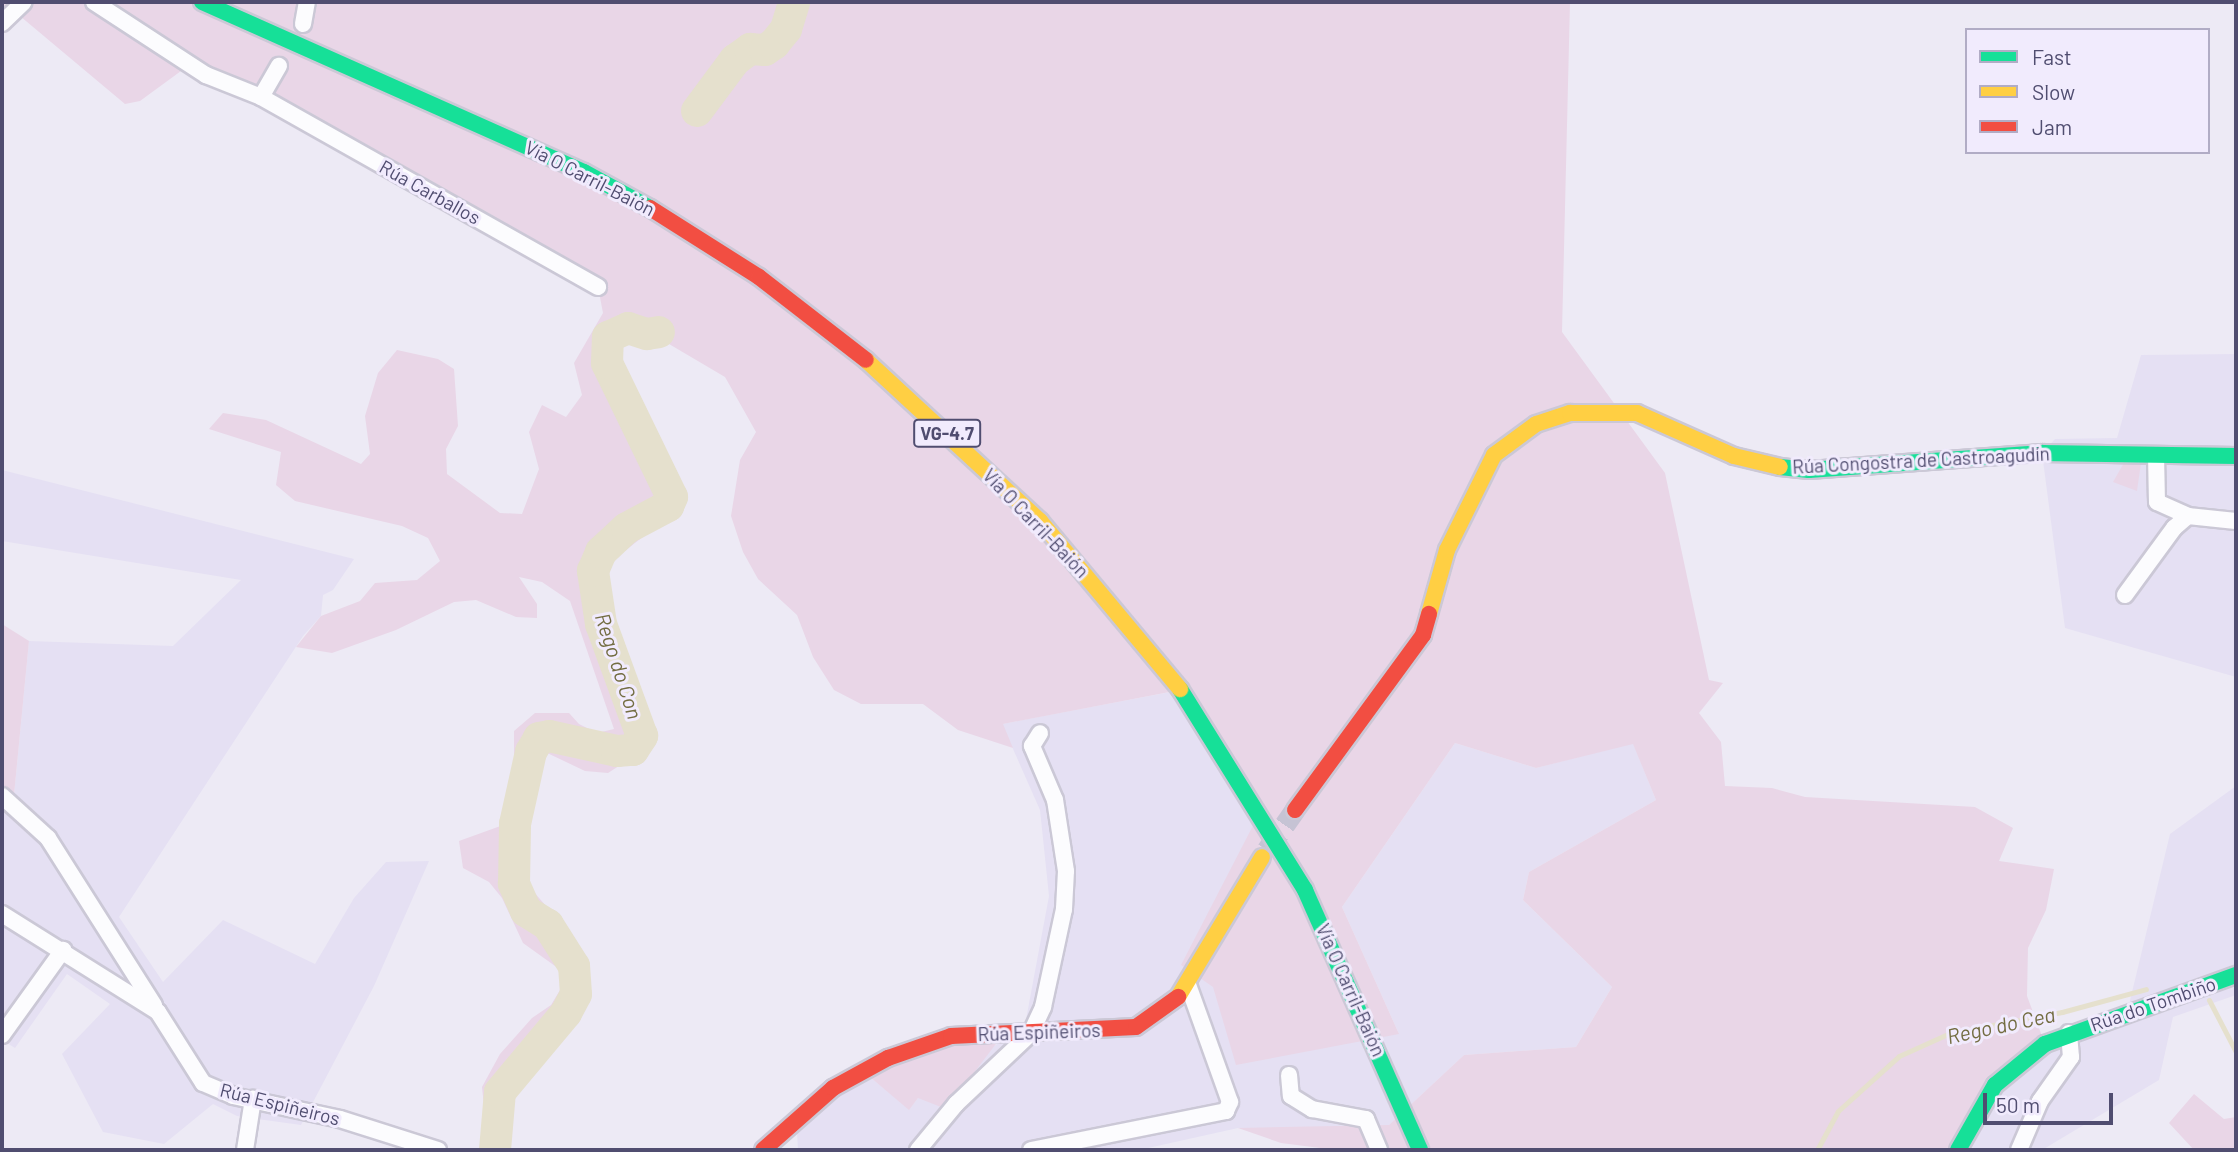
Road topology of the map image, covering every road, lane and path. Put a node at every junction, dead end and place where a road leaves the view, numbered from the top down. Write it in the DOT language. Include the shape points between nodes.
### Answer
graph roads {
  1 [pos="24,2"];
  2 [pos="94,2"];
  3 [pos="202,2"];
  4 [pos="307,2"];
  5 [pos="2,23"];
  6 [pos="303,24"];
  7 [pos="279,66"];
  8 [pos="261,97"];
  9 [pos="598,287"];
  10 [pos="2155,455"];
  11 [pos="2236,456"];
  12 [pos="2188,516"];
  13 [pos="2236,521"];
  14 [pos="2125,595"];
  15 [pos="1040,733"];
  16 [pos="2,796"];
  17 [pos="1295,810"];
  18 [pos="1262,857"];
  19 [pos="2,914"];
  20 [pos="64,950"];
  21 [pos="2236,975"];
  22 [pos="1188,985"];
  23 [pos="158,1012"];
  24 [pos="1031,1033"];
  25 [pos="2070,1033"];
  26 [pos="2,1035"];
  27 [pos="1289,1075"];
  28 [pos="253,1099"];
  29 [pos="245,1150"];
  30 [pos="438,1150"];
  31 [pos="763,1150"];
  32 [pos="918,1150"];
  33 [pos="1031,1150"];
  34 [pos="1379,1150"];
  35 [pos="1420,1150"];
  36 [pos="1958,1150"];
  37 [pos="2019,1150"];
  1 -- 5 [label="street"];
  2 -- 8 [label="street, Rúa Carballos" via="206,75"];
  3 -- 35 [label="main road, Vía O Carril-Baión / VG-4.7" via="584,172 677,223 759,277 861,355 952,437 1040,522 1160,660 1195,712 1305,890"];
  4 -- 6 [label="street"];
  7 -- 8 [label="street"];
  8 -- 9 [label="street, Rúa Carballos"];
  10 -- 11 [label="main road, Rúa Congostra de Castroagudín"];
  10 -- 12 [label="street" via="2157,502"];
  10 -- 17 [label="main road, Rúa Congostra de Castroagudín" via="2042,453 1808,470 1744,459 1637,413 1570,413 1536,424 1494,455 1447,550 1423,635"];
  12 -- 13 [label="street"];
  12 -- 14 [label="street"];
  15 -- 24 [label="street" via="1032,746 1055,800 1066,871 1054,966"];
  16 -- 23 [label="street, Rúa Espiñeiros" via="48,838"];
  18 -- 22 [label="main road, Rúa Espiñeiros"];
  19 -- 20 [label="street, Rúa Espiñeiros"];
  20 -- 23 [label="street, Rúa Espiñeiros"];
  20 -- 26 [label="street"];
  21 -- 25 [label="main road, Rúa do Tombiño"];
  22 -- 24 [label="main road, Rúa Espiñeiros" via="1171,1004 1136,1027"];
  22 -- 33 [label="street" via="1230,1102 1226,1111"];
  23 -- 28 [label="street, Rúa Espiñeiros" via="203,1083"];
  24 -- 31 [label="main road, Rúa Espiñeiros" via="951,1036 888,1058 834,1088"];
  24 -- 32 [label="street" via="956,1104"];
  25 -- 36 [label="main road, Rúa do Tombiño" via="2036,1050 1995,1085"];
  25 -- 37 [label="street, Rúa do Tombiño" via="2071,1057 2040,1101"];
  27 -- 34 [label="street" via="1291,1096 1312,1109 1366,1119"];
  28 -- 29 [label="street"];
  28 -- 30 [label="street, Rúa Espiñeiros" via="340,1119"];
}
